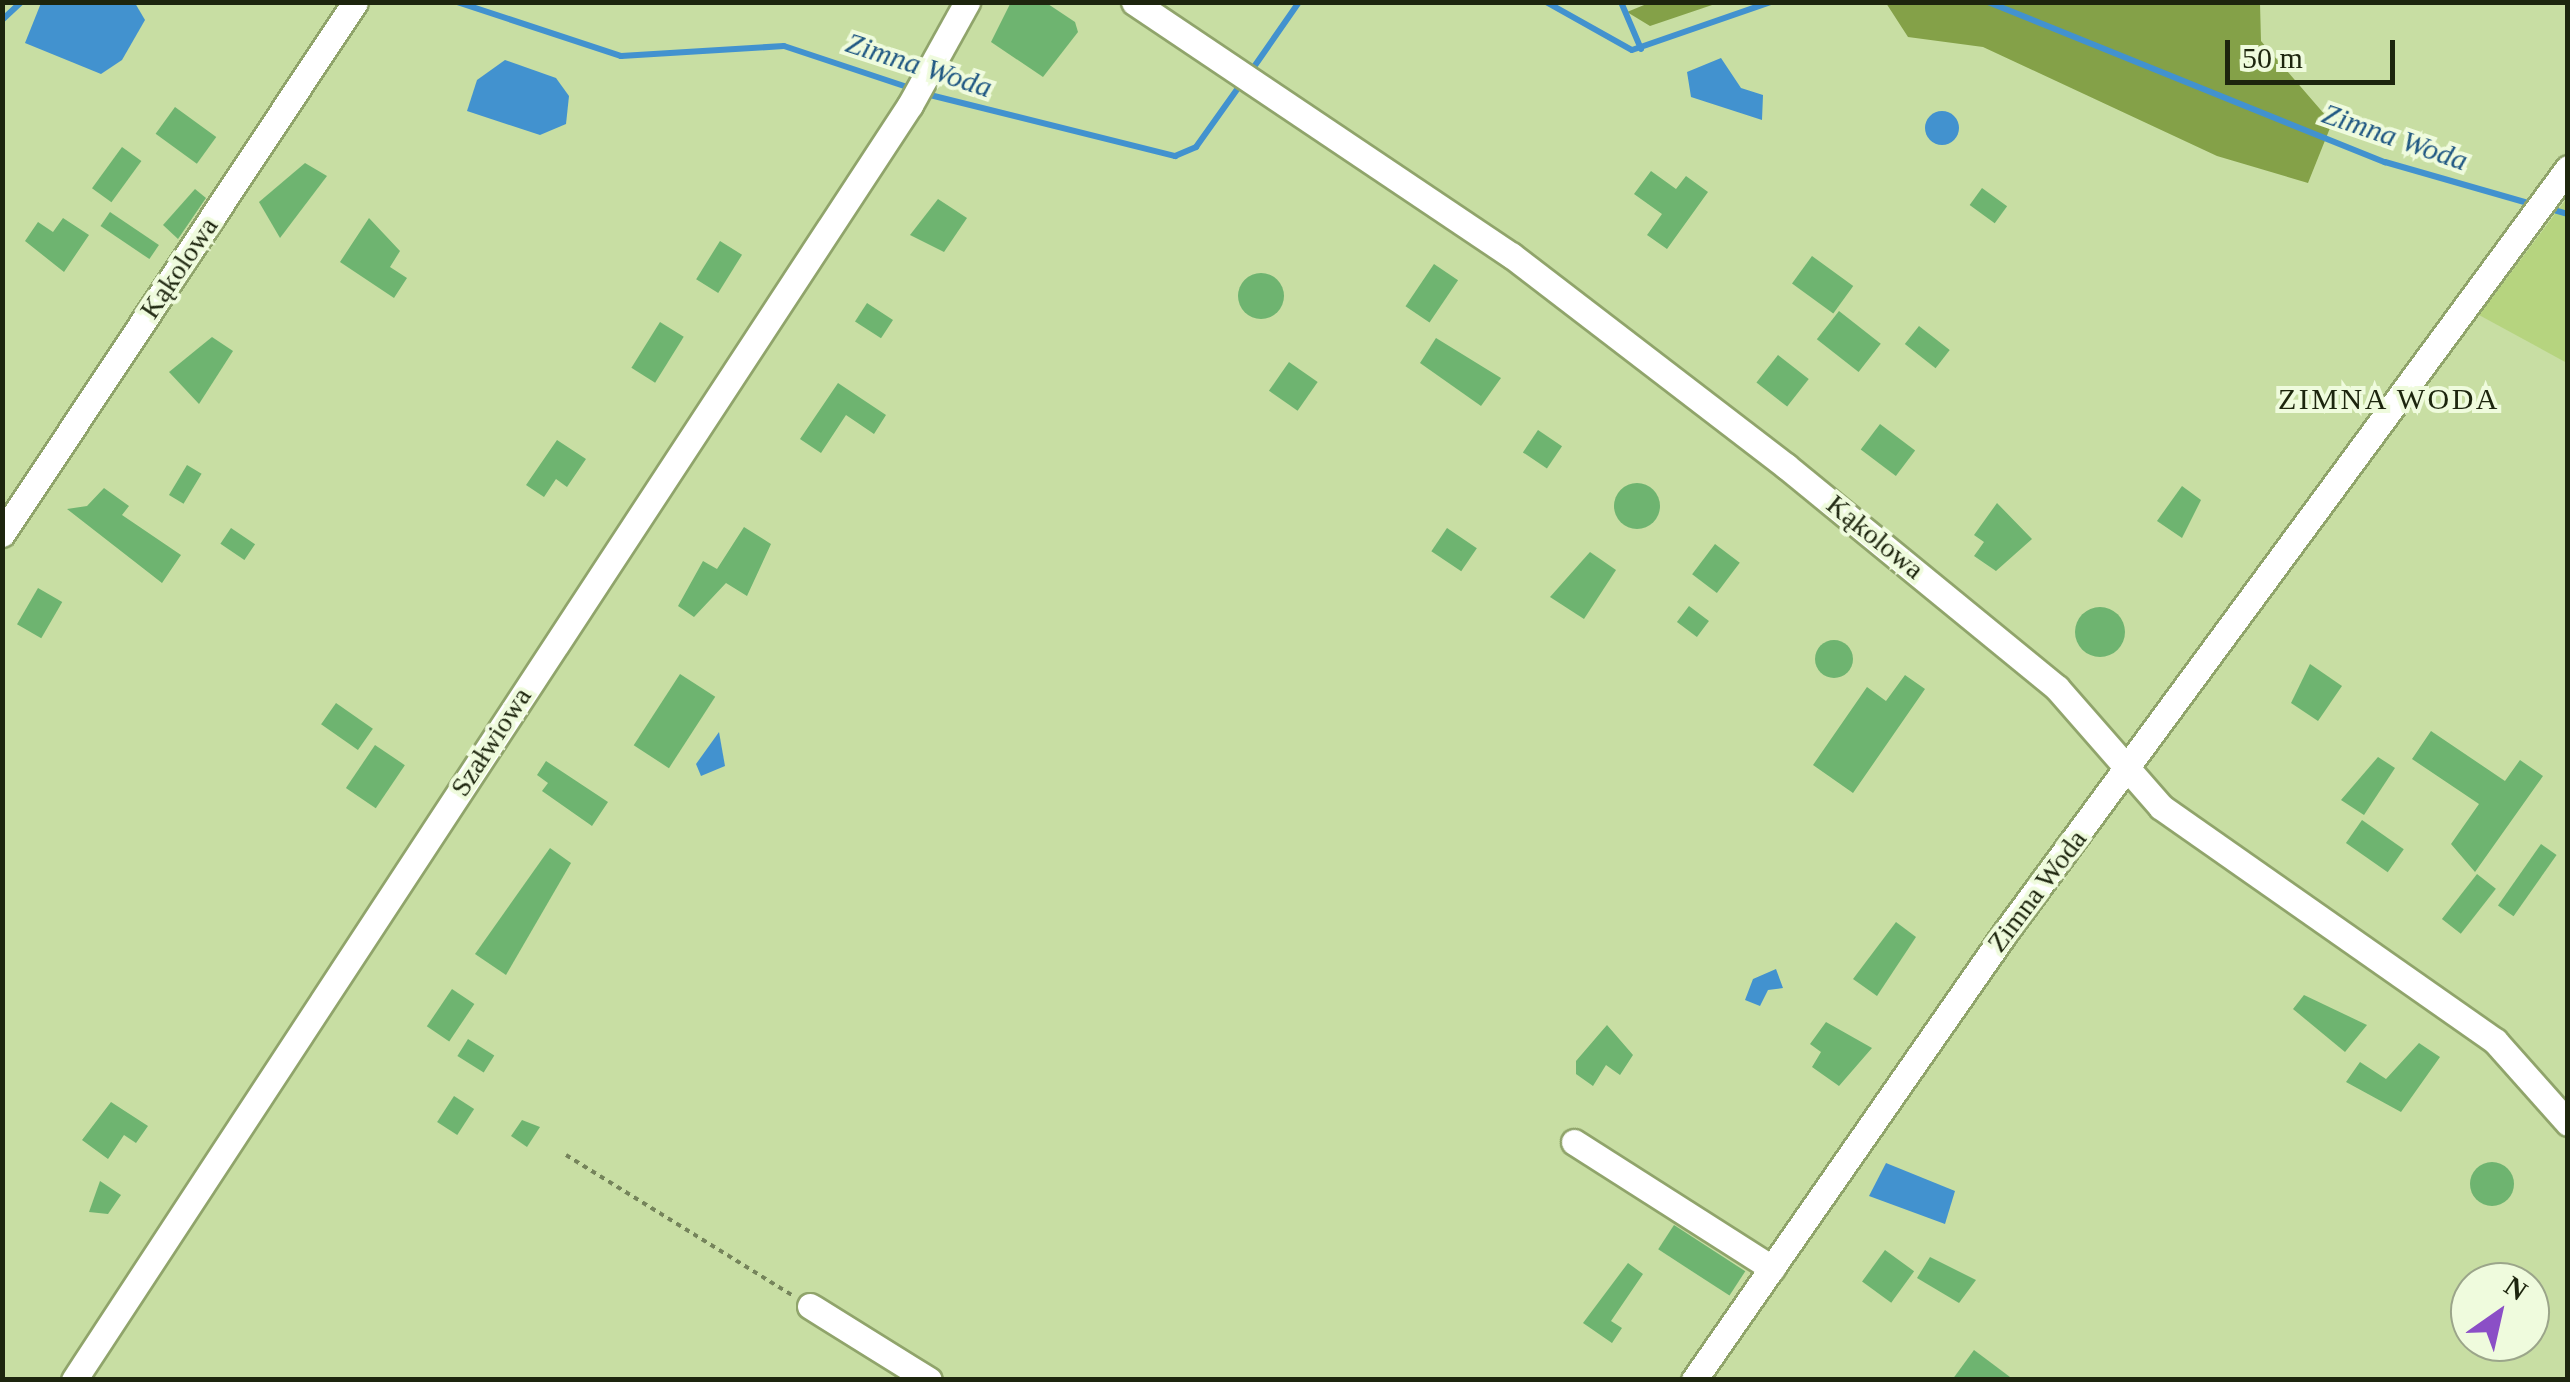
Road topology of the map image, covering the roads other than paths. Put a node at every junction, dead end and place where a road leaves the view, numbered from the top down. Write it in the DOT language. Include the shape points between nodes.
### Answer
graph roads {
  1 [pos="355,2"];
  2 [pos="967,2"];
  3 [pos="1134,2"];
  4 [pos="2562,175"];
  5 [pos="2,534"];
  6 [pos="2127,771"];
  7 [pos="2568,1124"];
  8 [pos="1574,1142"];
  9 [pos="1772,1268"];
  10 [pos="810,1306"];
  11 [pos="74,1380"];
  12 [pos="929,1380"];
  13 [pos="1694,1380"];
  1 -- 5 [label="street, Kąkolowa"];
  2 -- 11 [label="street, Szałwiowa" via="918,76 910,105"];
  3 -- 6 [label="street, Kąkolowa" via="1511,255 1786,466 2057,688"];
  4 -- 6 [label="street, Zimna Woda"];
  6 -- 7 [label="street, Kąkolowa" via="2170,816 2495,1041"];
  6 -- 9 [label="street, Zimna Woda"];
  8 -- 9 [label="street"];
  9 -- 13 [label="street, Zimna Woda"];
  10 -- 12 [label="street"];
}
